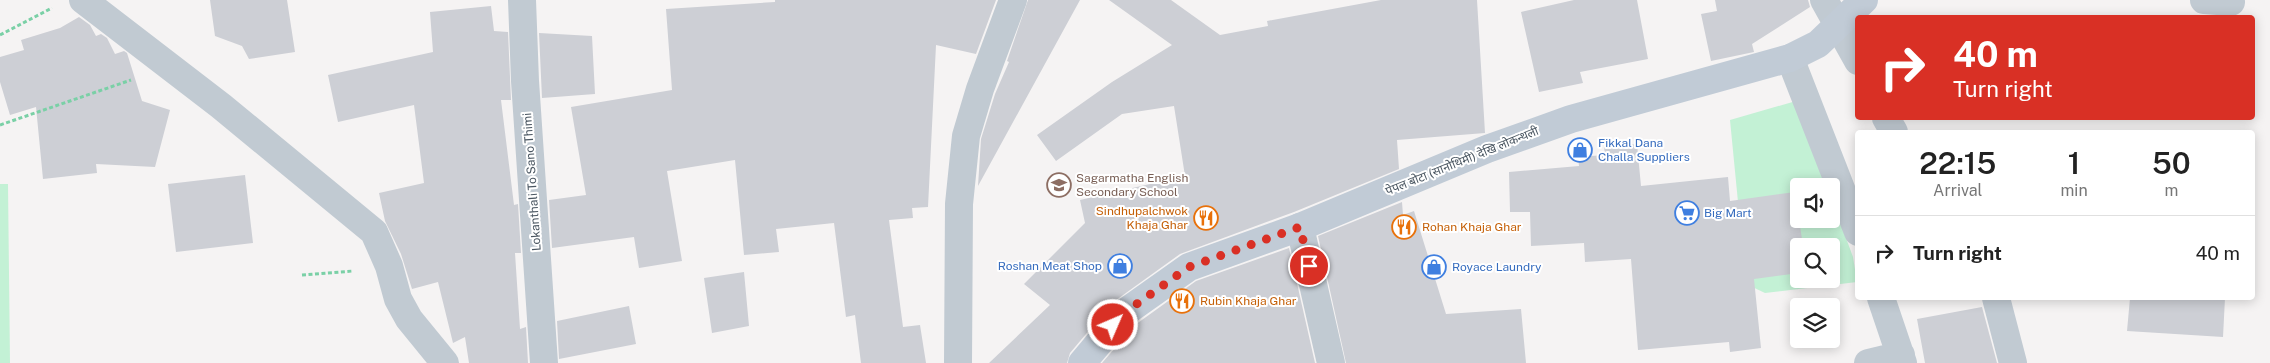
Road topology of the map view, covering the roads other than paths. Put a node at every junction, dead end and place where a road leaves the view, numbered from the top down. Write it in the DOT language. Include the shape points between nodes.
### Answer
graph roads {
  1 [pos="522,0"];
  2 [pos="1013,0"];
  3 [pos="1824,0"];
  4 [pos="1864,0"];
  5 [pos="2204,0"];
  6 [pos="71,2"];
  7 [pos="2231,2"];
  8 [pos="1839,24"];
  9 [pos="1855,56"];
  10 [pos="1790,58"];
  11 [pos="1855,224"];
  12 [pos="1300,227"];
  13 [pos="1882,300"];
  14 [pos="1997,300"];
  15 [pos="1902,359"];
  16 [pos="445,363"];
  17 [pos="544,363"];
  18 [pos="958,363"];
  19 [pos="1082,363"];
  20 [pos="1331,363"];
  21 [pos="1868,363"];
  22 [pos="2013,363"];
  1 -- 17 [label="street, Lokanthali To Sano Thimi"];
  2 -- 18 [label="street" via="966,136 959,204"];
  3 -- 8 [label="street"];
  4 -- 8 [label="main road, पेपल बोटा (सानोथिमी) देखि लोकन्थली"];
  5 -- 7 [label="street"];
  6 -- 16 [label="street" via="170,66 374,232 389,266 398,299 409,319"];
  8 -- 9 [label="street"];
  8 -- 10 [label="main road, पेपल बोटा (सानोथिमी) देखि लोकन्थली" via="1818,44"];
  10 -- 11 [label="street"];
  10 -- 12 [label="main road, पेपल बोटा (सानोथिमी) देखि लोकन्थली" via="1571,119 1488,149"];
  12 -- 19 [label="main road, पेपल बोटा (सानोथिमी) देखि लोकन्थली" via="1189,267 1124,313"];
  12 -- 20 [label="street"];
  13 -- 15 [label="street"];
  14 -- 22 [label="street"];
  15 -- 21 [label="street"];
}
